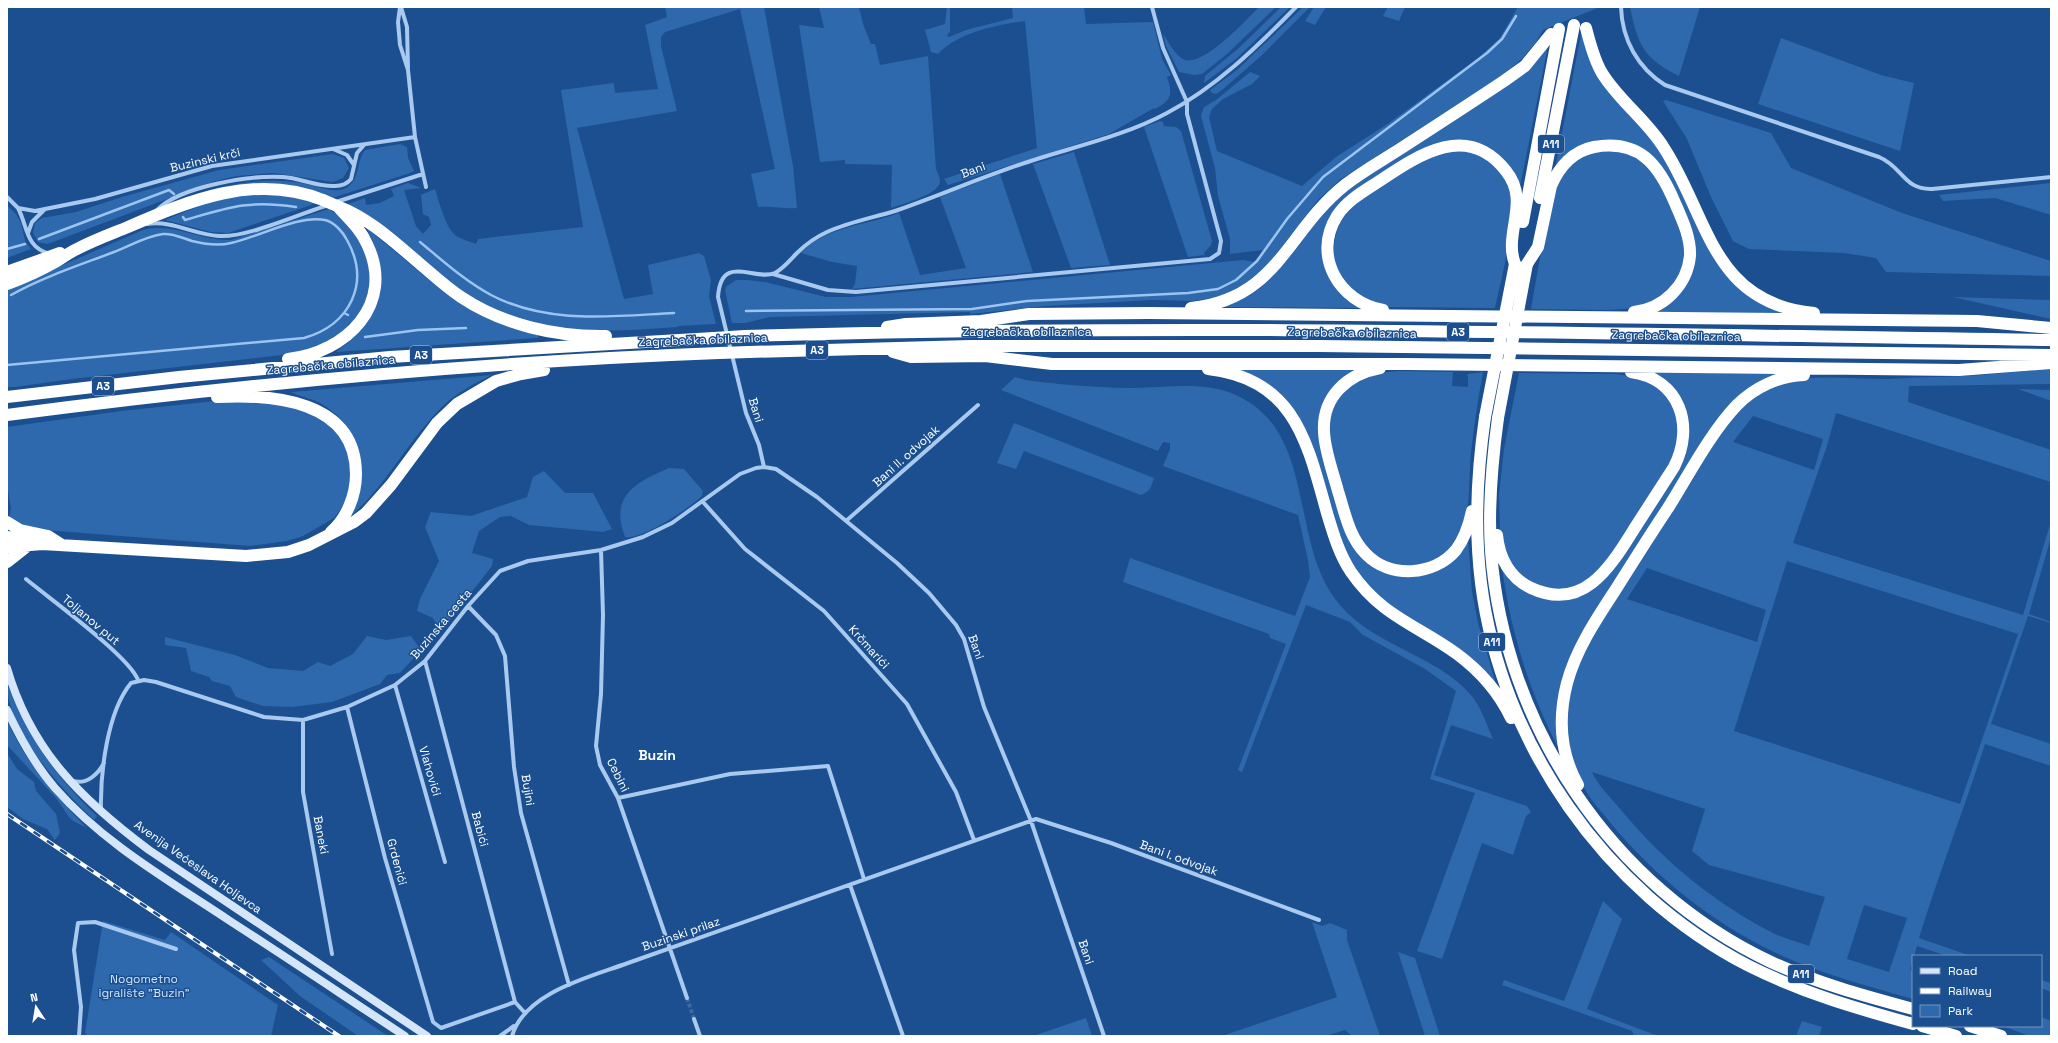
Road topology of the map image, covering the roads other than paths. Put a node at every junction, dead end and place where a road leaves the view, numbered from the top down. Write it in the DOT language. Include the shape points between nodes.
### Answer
graph roads {
  1 [pos="401,7"];
  2 [pos="1152,7"];
  3 [pos="1296,7"];
  4 [pos="1621,7"];
  5 [pos="408,70"];
  6 [pos="1187,102"];
  7 [pos="415,137"];
  8 [pos="366,144"];
  9 [pos="333,149"];
  10 [pos="354,165"];
  11 [pos="423,174"];
  12 [pos="2051,176"];
  13 [pos="426,187"];
  14 [pos="7,197"];
  15 [pos="337,206"];
  16 [pos="18,208"];
  17 [pos="46,209"];
  18 [pos="151,217"];
  19 [pos="127,228"];
  20 [pos="28,233"];
  21 [pos="76,249"];
  22 [pos="54,255"];
  23 [pos="41,260"];
  24 [pos="7,263"];
  25 [pos="1515,264"];
  26 [pos="1527,264"];
  27 [pos="773,274"];
  28 [pos="9,281"];
  29 [pos="1148,313"];
  30 [pos="1433,316"];
  31 [pos="1596,316"];
  32 [pos="1860,320"];
  33 [pos="2051,328"];
  34 [pos="864,333"];
  35 [pos="665,340"];
  36 [pos="2051,340"];
  37 [pos="885,348"];
  38 [pos="2051,355"];
  39 [pos="629,358"];
  40 [pos="1136,363"];
  41 [pos="2051,363"];
  42 [pos="1405,364"];
  43 [pos="1594,366"];
  44 [pos="1905,370"];
  45 [pos="179,377"];
  46 [pos="157,396"];
  47 [pos="9,397"];
  48 [pos="978,405"];
  49 [pos="10,414"];
  50 [pos="764,467"];
  51 [pos="1477,489"];
  52 [pos="1491,490"];
  53 [pos="703,502"];
  54 [pos="846,521"];
  55 [pos="7,522"];
  56 [pos="7,537"];
  57 [pos="324,538"];
  58 [pos="42,544"];
  59 [pos="64,545"];
  60 [pos="7,547"];
  61 [pos="26,547"];
  62 [pos="600,550"];
  63 [pos="7,562"];
  64 [pos="26,579"];
  65 [pos="468,606"];
  66 [pos="425,661"];
  67 [pos="7,668"];
  68 [pos="138,680"];
  69 [pos="395,685"];
  70 [pos="347,707"];
  71 [pos="7,710"];
  72 [pos="303,720"];
  73 [pos="105,761"];
  74 [pos="67,779"];
  75 [pos="1553,784"];
  76 [pos="618,798"];
  77 [pos="101,811"];
  78 [pos="1031,821"];
  79 [pos="974,840"];
  80 [pos="1614,844"];
  81 [pos="445,862"];
  82 [pos="864,879"];
  83 [pos="850,885"];
  84 [pos="1319,920"];
  85 [pos="670,948"];
  86 [pos="176,949"];
  87 [pos="332,954"];
  88 [pos="569,985"];
  89 [pos="687,998"];
  90 [pos="516,1002"];
  91 [pos="1912,1009"];
  92 [pos="525,1013"];
  93 [pos="694,1020"];
  94 [pos="1912,1024"];
  95 [pos="515,1026"];
  96 [pos="1925,1027"];
  97 [pos="1973,1027"];
  98 [pos="79,1036"];
  99 [pos="405,1036"];
  100 [pos="427,1036"];
  101 [pos="500,1036"];
  102 [pos="512,1036"];
  103 [pos="700,1036"];
  104 [pos="904,1036"];
  105 [pos="1104,1036"];
  106 [pos="1956,1036"];
  107 [pos="2000,1036"];
  1 -- 5 [label="street" via="407,27"];
  1 -- 5 [label="street" via="398,22 400,45"];
  2 -- 6 [label="street" via="1164,48"];
  3 -- 6 [label="street, Bani" via="1236,66"];
  4 -- 12 [label="street" via="1624,32 1631,50 1643,67 1665,86 1879,157 1893,165 1917,188 1932,189"];
  5 -- 7 [label="street"];
  6 -- 27 [label="street, Bani" via="1160,117 1125,130 829,231 812,240"];
  6 -- 27 [label="street" via="1187,114 1221,241 1219,252 1210,259 856,292 828,290"];
  7 -- 8 [label="street, Buzinski krči"];
  7 -- 11 [label="street"];
  8 -- 9 [label="street, Buzinski krči"];
  8 -- 10 [label="street" via="357,153"];
  9 -- 10 [label="street" via="347,156"];
  9 -- 17 [label="street, Buzinski krči" via="212,166 101,197"];
  10 -- 18 [label="street" via="351,179 342,185 327,186 283,177 242,179 201,189 171,200"];
  11 -- 13 [label="street"];
  11 -- 19 [label="street" via="233,236 211,236 160,223"];
  14 -- 16 [label="street"];
  15 -- 18 [label="highway, bridge" via="301,193 277,189 239,190 208,197"];
  15 -- 35 [label="highway" via="363,218 461,297 502,318 533,328 576,335 638,334"];
  15 -- 45 [label="highway" via="363,236 374,270 370,302 354,330 335,345 312,355 196,369"];
  16 -- 17 [label="street, Buzinski krči" via="29,211"];
  16 -- 20 [label="street"];
  17 -- 20 [label="street" via="36,217"];
  18 -- 19 [label="highway"];
  19 -- 21 [label="highway"];
  20 -- 22 [label="street" via="30,241 36,247"];
  21 -- 22 [label="highway"];
  21 -- 28 [label="highway" via="44,269"];
  22 -- 23 [label="highway"];
  23 -- 24 [label="highway" via="24,259"];
  23 -- 28 [label="highway"];
  25 -- 29 [label="highway, A11" via="1555,32 1532,58 1504,81 1345,185 1310,219 1279,262 1248,290 1211,304"];
  25 -- 30 [label="highway" via="1511,249 1517,214 1516,194 1506,171 1489,155 1462,145 1443,146 1392,172 1348,203 1338,215 1331,227 1330,264 1339,285 1366,306 1384,310 1423,312"];
  25 -- 51 [label="highway, A11, bridge" via="1486,417"];
  26 -- 31 [label="highway" via="1538,247 1554,178 1565,163 1584,150 1605,145 1620,145 1648,158 1666,181 1681,216 1689,250 1686,273 1670,296 1655,307"];
  26 -- 32 [label="highway, A11" via="1580,26 1601,72 1664,146 1678,169 1710,243 1735,277 1760,296 1781,306 1796,311 1840,315"];
  26 -- 52 [label="highway, A11, bridge" via="1498,418"];
  27 -- 50 [label="street, Bani" via="743,271 730,274 722,279 718,286 718,297 746,413 759,445"];
  29 -- 30 [label="highway"];
  29 -- 34 [label="highway" via="1029,314 981,321 893,325"];
  30 -- 31 [label="highway"];
  31 -- 32 [label="highway"];
  32 -- 33 [label="highway" via="1982,322"];
  34 -- 35 [label="highway, Zagrebačka obilaznica / A3, bridge"];
  34 -- 36 [label="highway, Zagrebačka obilaznica / A3" via="1318,330"];
  35 -- 45 [label="highway, Zagrebačka obilaznica / A3" via="390,357"];
  37 -- 38 [label="highway, Zagrebačka obilaznica / A3" via="1319,346"];
  37 -- 39 [label="highway, Zagrebačka obilaznica / A3, bridge"];
  37 -- 40 [label="highway" via="911,357 986,356 1052,364"];
  39 -- 46 [label="highway, Zagrebačka obilaznica / A3" via="407,372"];
  39 -- 57 [label="highway" via="600,366 521,374 496,381 470,394 437,423 380,499 354,522"];
  40 -- 42 [label="highway"];
  40 -- 75 [label="highway" via="1149,368 1199,368 1234,374 1262,387 1282,404 1297,423 1306,442 1335,539 1350,571 1380,606 1449,648 1479,672 1505,706 1538,772"];
  41 -- 44 [label="highway" via="1969,370"];
  42 -- 43 [label="highway"];
  42 -- 51 [label="highway" via="1369,371 1351,378 1335,394 1326,413 1325,443 1356,541 1372,559 1387,568 1419,571 1435,565 1449,556 1460,544 1469,526"];
  43 -- 44 [label="highway"];
  43 -- 52 [label="highway" via="1640,373 1654,379 1674,397 1684,427 1683,446 1674,467 1609,568 1587,587 1566,594 1545,593 1518,580 1508,568 1499,550 1496,511"];
  44 -- 80 [label="highway" via="1881,375 1798,375 1777,380 1751,393 1734,410 1705,449 1592,627 1568,682 1562,707 1562,734 1572,774 1606,824"];
  45 -- 47 [label="highway, Zagrebačka obilaznica / A3"];
  46 -- 49 [label="highway, Zagrebačka obilaznica / A3"];
  46 -- 57 [label="highway" via="178,400 266,396 315,408 329,418 342,431 352,448 356,480 346,512"];
  48 -- 54 [label="street, Bani II. odvojak"];
  50 -- 53 [label="street, Buzinska cesta" via="740,474"];
  50 -- 54 [label="street, Bani" via="780,471"];
  51 -- 75 [label="highway, A11" via="1478,560 1493,644 1522,727"];
  52 -- 80 [label="highway, A11" via="1494,578 1504,634 1517,678 1536,723 1559,767 1584,806"];
  53 -- 62 [label="street, Buzinska cesta" via="672,523 643,537"];
  53 -- 79 [label="street, Krčmarići" via="745,549 824,611 907,704 956,792"];
  54 -- 78 [label="street, Bani" via="897,563 956,625 964,639 984,708"];
  55 -- 59 [label="highway" via="20,530 48,536"];
  56 -- 58 [label="highway" via="28,539"];
  57 -- 59 [label="highway" via="288,552 246,556"];
  58 -- 59 [label="highway"];
  58 -- 61 [label="highway"];
  60 -- 61 [label="highway"];
  61 -- 63 [label="highway"];
  62 -- 65 [label="street, Buzinska cesta" via="513,565 500,571"];
  62 -- 76 [label="street, Cebini" via="603,615 601,694 596,746 600,765"];
  64 -- 68 [label="street, Toljanov put" via="114,652 135,673"];
  65 -- 66 [label="street, Buzinska cesta"];
  65 -- 88 [label="street, Bujini" via="496,635 505,656 514,768 521,813"];
  66 -- 69 [label="street, Buzinska cesta"];
  66 -- 90 [label="street, Babići"];
  67 -- 74 [label="main road, Avenija Većeslava Holjevca" via="12,687 25,715 39,740"];
  68 -- 72 [label="street, Buzinska cesta" via="181,689 264,717"];
  68 -- 73 [label="street" via="131,683 120,699 111,725"];
  69 -- 70 [label="street, Buzinska cesta"];
  69 -- 81 [label="street, Vlahovići"];
  70 -- 72 [label="street, Buzinska cesta"];
  70 -- 90 [label="street, Grdenići" via="385,858 433,1022 438,1027 446,1027"];
  71 -- 99 [label="main road, Avenija Većeslava Holjevca" via="26,748 45,776 90,822 143,863"];
  72 -- 87 [label="street, Baneki" via="303,792"];
  73 -- 74 [label="street" via="90,778 77,782"];
  73 -- 77 [label="street"];
  74 -- 77 [label="main road, Avenija Većeslava Holjevca"];
  75 -- 94 [label="highway, A11" via="1607,856 1663,910 1708,941 1748,965 1807,992"];
  76 -- 82 [label="street" via="730,774 828,766"];
  76 -- 85 [label="street, Cebini"];
  77 -- 100 [label="main road, Avenija Većeslava Holjevca" via="150,850"];
  78 -- 79 [label="street, Buzinski prilaz"];
  78 -- 84 [label="street, Bani I. odvojak" via="1036,820 1111,843"];
  78 -- 105 [label="street, Bani"];
  79 -- 82 [label="street, Buzinski prilaz"];
  80 -- 91 [label="highway, A11" via="1678,904 1726,938 1797,973"];
  82 -- 83 [label="street, Buzinski prilaz"];
  83 -- 85 [label="street, Buzinski prilaz"];
  83 -- 104 [label="street"];
  85 -- 88 [label="street, Buzinski prilaz"];
  85 -- 89 [label="street, Cebini"];
  86 -- 98 [label="street" via="95,922 78,923 74,950 81,1007"];
  88 -- 92 [label="street, Buzinski prilaz" via="542,999"];
  90 -- 92 [label="street"];
  92 -- 95 [label="street, Buzinski prilaz"];
  93 -- 103 [label="street"];
  95 -- 101 [label="street, Buzinski prilaz"];
  95 -- 102 [label="street, Buzinski prilaz"];
  96 -- 106 [label="highway"];
  97 -- 107 [label="highway"];
}
